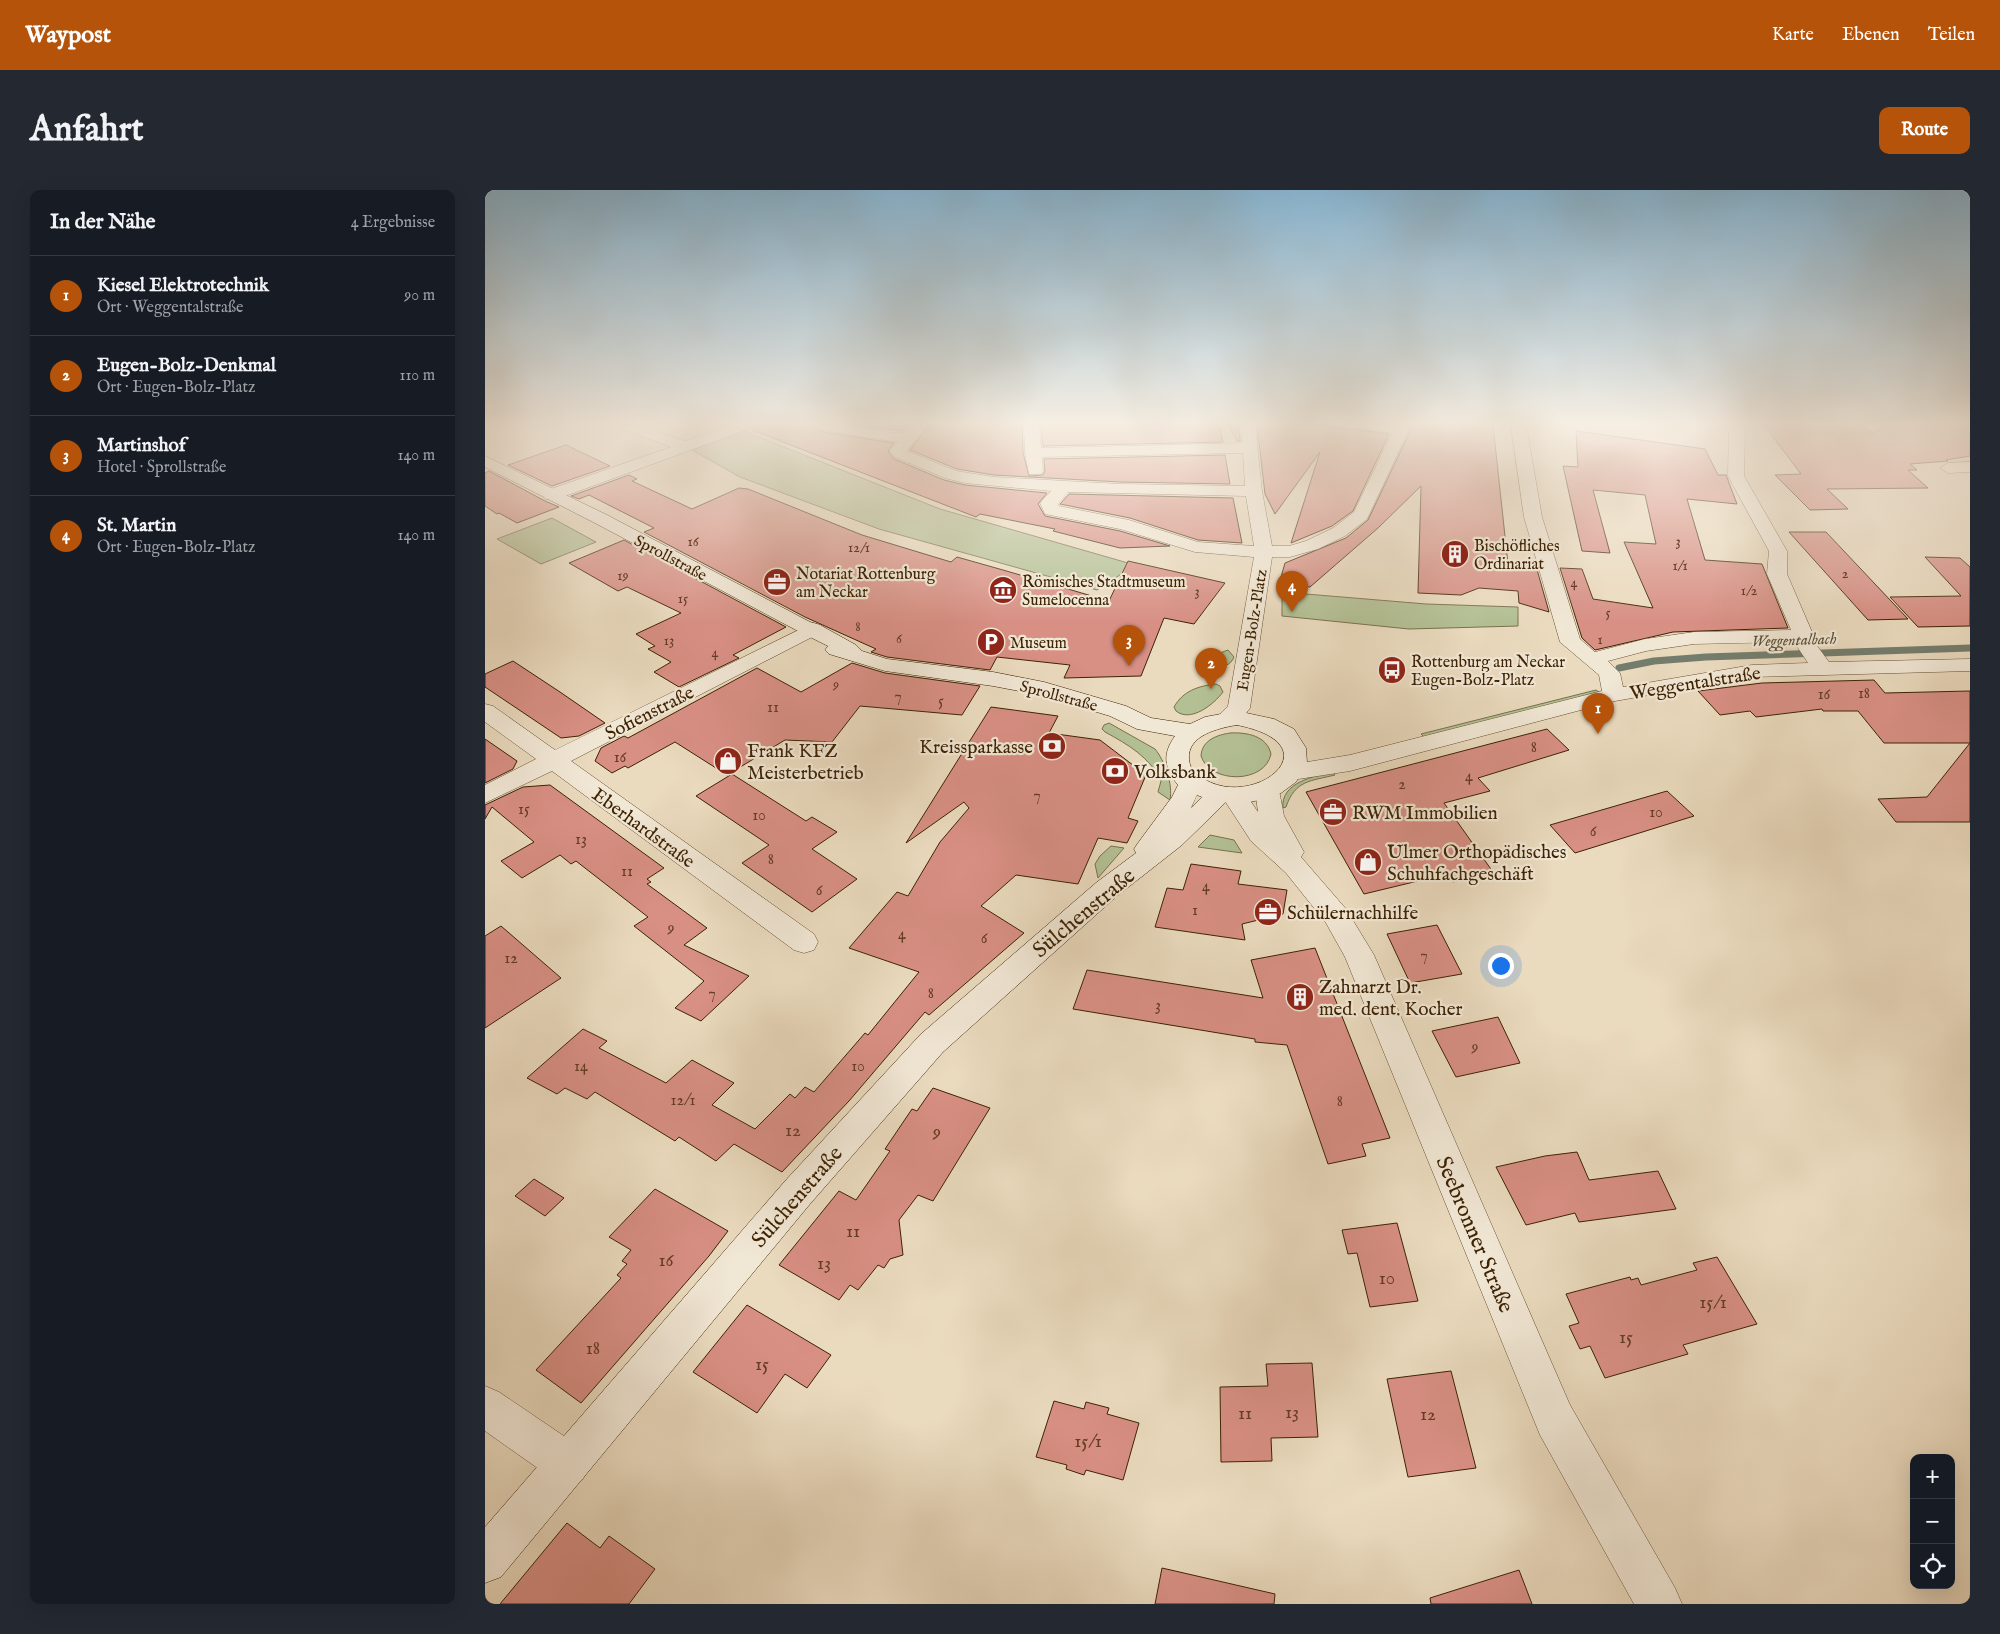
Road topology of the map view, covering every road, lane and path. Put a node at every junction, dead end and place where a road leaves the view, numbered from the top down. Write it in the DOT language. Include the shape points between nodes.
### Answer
graph roads {
  1 [pos="543,491"];
  2 [pos="562,491"];
  3 [pos="1060,491"];
  4 [pos="1254,491"];
  5 [pos="1373,491"];
  6 [pos="1529,491"];
  7 [pos="1744,491"];
  8 [pos="551,495"];
  9 [pos="1264,552"];
  10 [pos="807,629"];
  11 [pos="1810,652"];
  12 [pos="1593,659"];
  13 [pos="1970,665"];
  14 [pos="1614,695"];
  15 [pos="485,711"];
  16 [pos="1237,715"];
  17 [pos="1145,724"];
  18 [pos="1190,731"];
  19 [pos="1295,745"];
  20 [pos="1176,752"];
  21 [pos="1368,758"];
  22 [pos="552,761"];
  23 [pos="1292,772"];
  24 [pos="1191,782"];
  25 [pos="1267,790"];
  26 [pos="1227,794"];
  27 [pos="485,795"];
  28 [pos="1140,863"];
  29 [pos="1295,866"];
  30 [pos="804,942"];
  31 [pos="485,1406"];
  32 [pos="568,1464"];
  33 [pos="485,1561"];
  34 [pos="1659,1604"];
  1 -- 8 [label="street, Sprollstraße"];
  2 -- 8 [label="street"];
  3 -- 9 [label="street" via="1049,503 1051,510 1123,524 1195,547"];
  4 -- 9 [label="street"];
  5 -- 9 [label="street" via="1361,515 1323,540 1290,551"];
  6 -- 12 [label="street" via="1533,517 1570,642"];
  7 -- 11 [label="street" via="1778,551 1777,574"];
  8 -- 10 [label="street, Sprollstraße"];
  9 -- 16 [label="street, Eugen-Bolz-Platz"];
  10 -- 17 [label="street, Sprollstraße" via="841,653 885,665 1044,689 1118,711"];
  10 -- 22 [label="street, Sofienstraße"];
  11 -- 12 [label="street, Weggentalstraße" via="1694,638 1645,645"];
  11 -- 13 [label="street, Weggentalstraße"];
  11 -- 14 [label="street, Weggentalstraße" via="1752,671"];
  12 -- 14 [label="street" via="1609,673"];
  14 -- 21 [label="street, Weggentalstraße"];
  15 -- 22 [label="street, Eberhardstraße"];
  16 -- 18 [label="street"];
  16 -- 19 [label="street, Eugen-Bolz-Platz" via="1274,726"];
  17 -- 18 [label="street, Sprollstraße"];
  17 -- 20 [label="street, Sprollstraße"];
  18 -- 20 [label="street"];
  19 -- 21 [label="street, Weggentalstraße" via="1320,753"];
  19 -- 23 [label="street" via="1297,759"];
  20 -- 24 [label="street" via="1176,762"];
  21 -- 23 [label="street, Weggentalstraße"];
  22 -- 27 [label="street, Sofienstraße"];
  22 -- 30 [label="street, Eberhardstraße"];
  23 -- 25 [label="street" via="1277,786"];
  24 -- 26 [label="street" via="1204,789"];
  24 -- 28 [label="street, Sülchenstraße" via="1183,800 1151,842"];
  25 -- 26 [label="street"];
  25 -- 29 [label="street, Seebronner Straße" via="1271,816"];
  26 -- 28 [label="street, Sülchenstraße"];
  26 -- 29 [label="street, Seebronner Straße" via="1260,835"];
  28 -- 32 [label="street, Sülchenstraße" via="932,1043 799,1192"];
  29 -- 34 [label="street, Seebronner Straße" via="1336,916 1359,955 1555,1420"];
  31 -- 32 [label="street"];
  32 -- 33 [label="street, Sülchenstraße"];
}
